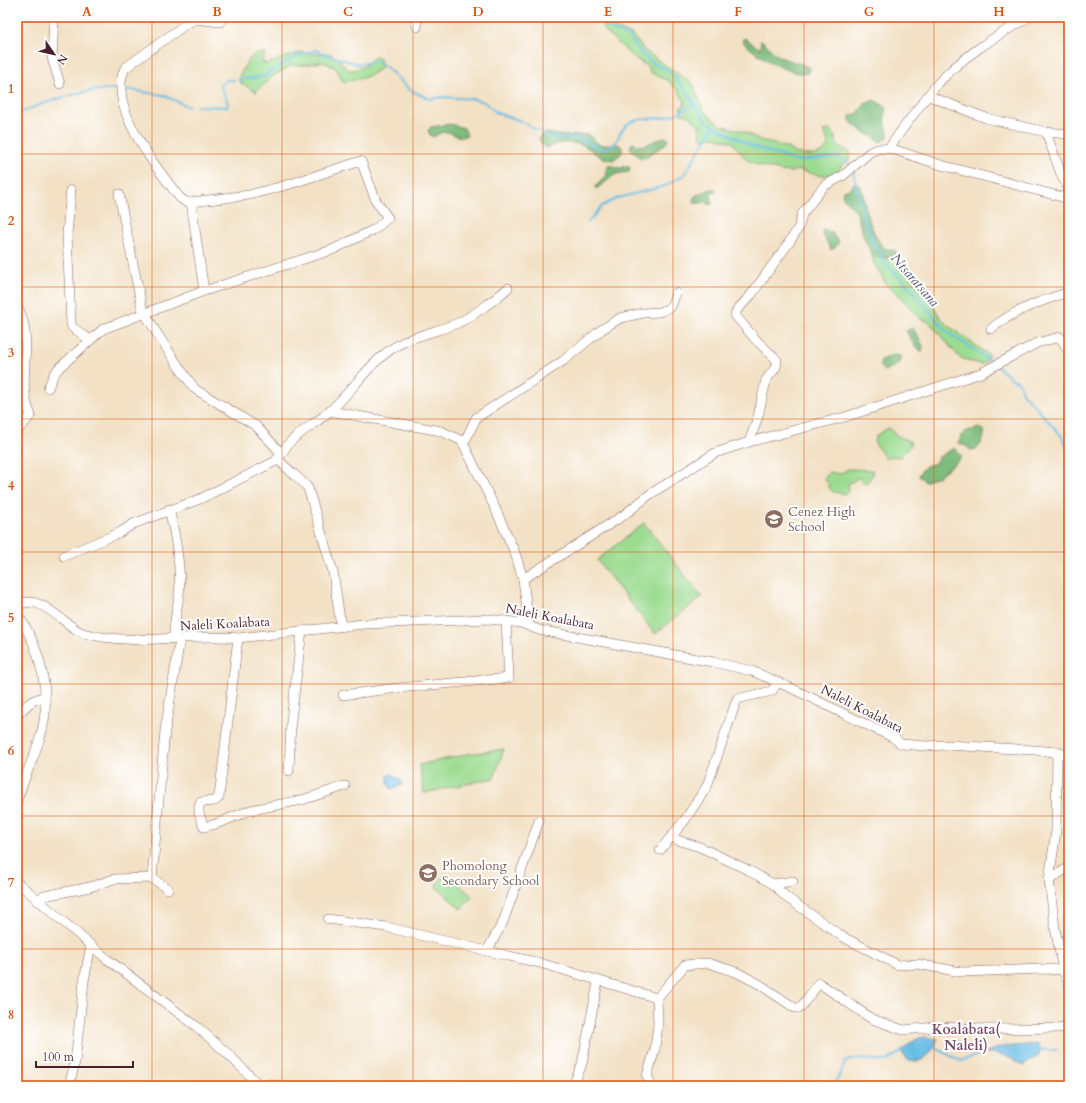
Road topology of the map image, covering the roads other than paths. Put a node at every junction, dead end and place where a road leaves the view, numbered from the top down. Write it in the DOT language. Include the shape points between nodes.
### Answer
graph roads {
  1 [pos="54,17"];
  2 [pos="224,17"];
  3 [pos="416,17"];
  4 [pos="1029,17"];
  5 [pos="418,27"];
  6 [pos="60,84"];
  7 [pos="928,96"];
  8 [pos="1046,132"];
  9 [pos="1069,134"];
  10 [pos="889,148"];
  11 [pos="1069,189"];
  12 [pos="71,190"];
  13 [pos="119,194"];
  14 [pos="1069,196"];
  15 [pos="191,202"];
  16 [pos="508,288"];
  17 [pos="204,291"];
  18 [pos="1069,292"];
  19 [pos="676,293"];
  20 [pos="17,306"];
  21 [pos="145,314"];
  22 [pos="991,329"];
  23 [pos="90,340"];
  24 [pos="1069,352"];
  25 [pos="48,388"];
  26 [pos="330,411"];
  27 [pos="17,431"];
  28 [pos="462,441"];
  29 [pos="749,442"];
  30 [pos="280,456"];
  31 [pos="169,509"];
  32 [pos="64,556"];
  33 [pos="522,579"];
  34 [pos="17,606"];
  35 [pos="17,614"];
  36 [pos="506,621"];
  37 [pos="342,626"];
  38 [pos="529,626"];
  39 [pos="302,631"];
  40 [pos="238,638"];
  41 [pos="177,639"];
  42 [pos="778,682"];
  43 [pos="343,696"];
  44 [pos="45,697"];
  45 [pos="17,716"];
  46 [pos="1057,752"];
  47 [pos="1069,756"];
  48 [pos="289,771"];
  49 [pos="345,786"];
  50 [pos="17,801"];
  51 [pos="539,821"];
  52 [pos="673,836"];
  53 [pos="660,850"];
  54 [pos="1069,867"];
  55 [pos="152,878"];
  56 [pos="1049,880"];
  57 [pos="793,881"];
  58 [pos="17,882"];
  59 [pos="773,884"];
  60 [pos="168,889"];
  61 [pos="37,901"];
  62 [pos="328,919"];
  63 [pos="91,946"];
  64 [pos="487,951"];
  65 [pos="1063,970"];
  66 [pos="598,982"];
  67 [pos="1069,985"];
  68 [pos="657,998"];
  69 [pos="1069,1023"];
  70 [pos="69,1086"];
  71 [pos="260,1086"];
  72 [pos="573,1086"];
  73 [pos="650,1086"];
  1 -- 6 [label="street" via="52,58"];
  2 -- 15 [label="street" via="220,22 195,19 186,24 125,68 121,76 122,103 138,138 180,198"];
  3 -- 5 [label="street"];
  4 -- 7 [label="street" via="965,59"];
  7 -- 8 [label="street" via="986,118"];
  7 -- 10 [label="street"];
  8 -- 9 [label="street"];
  8 -- 11 [label="street" via="1062,177"];
  10 -- 14 [label="street" via="1028,189 1066,198"];
  10 -- 29 [label="street" via="870,152 844,174 824,186 802,214 799,227 790,241 737,310 735,315 745,328 777,360 776,366 766,380 758,417"];
  12 -- 23 [label="street" via="67,234 71,324"];
  13 -- 21 [label="street" via="133,270"];
  15 -- 17 [label="street"];
  15 -- 17 [label="street" via="248,195 361,161 376,201 388,218 375,229 332,250"];
  16 -- 26 [label="street" via="496,299 460,322 409,339 386,352"];
  17 -- 21 [label="street"];
  18 -- 22 [label="street" via="1022,309"];
  19 -- 28 [label="street" via="671,307 660,312 620,318 601,330 563,361 476,418 466,439"];
  20 -- 27 [label="street" via="25,330 23,385 25,402 31,415"];
  21 -- 23 [label="street" via="103,329"];
  21 -- 30 [label="street" via="195,389 247,419 266,435"];
  23 -- 25 [label="street" via="59,368"];
  24 -- 29 [label="street" via="1060,337 1051,339 1037,343 981,373 845,417"];
  26 -- 28 [label="street" via="441,431"];
  26 -- 30 [label="street" via="296,436"];
  28 -- 33 [label="street" via="515,553"];
  29 -- 33 [label="street" via="715,453 649,495 624,515"];
  30 -- 31 [label="street" via="200,499"];
  30 -- 37 [label="street" via="285,467 308,488 333,572"];
  31 -- 32 [label="street"];
  31 -- 41 [label="street" via="176,536 179,595 173,624"];
  33 -- 38 [label="street"];
  34 -- 41 [label="street, Naleli Koalabata" via="32,603 46,608 82,633 122,638"];
  35 -- 44 [label="street" via="26,625 35,646"];
  36 -- 37 [label="street, Naleli Koalabata" via="488,618"];
  36 -- 38 [label="street, Naleli Koalabata"];
  36 -- 43 [label="street" via="509,678 398,688"];
  37 -- 39 [label="street, Naleli Koalabata"];
  38 -- 42 [label="street, Naleli Koalabata" via="656,653 724,664"];
  39 -- 40 [label="street, Naleli Koalabata"];
  39 -- 48 [label="street" via="291,720"];
  40 -- 41 [label="street, Naleli Koalabata" via="204,636"];
  40 -- 49 [label="street" via="219,797 215,801 201,802 199,805 204,827 251,810 302,800"];
  41 -- 55 [label="street" via="164,731"];
  42 -- 46 [label="street, Naleli Koalabata" via="884,733 901,744"];
  42 -- 52 [label="street" via="772,690 737,699 707,786"];
  44 -- 45 [label="street" via="30,702"];
  44 -- 50 [label="street" via="40,737"];
  46 -- 47 [label="street, Naleli Koalabata"];
  46 -- 56 [label="street" via="1056,832"];
  51 -- 64 [label="street" via="503,922"];
  52 -- 53 [label="street"];
  52 -- 59 [label="street" via="677,840 700,847 741,866"];
  54 -- 56 [label="street"];
  55 -- 60 [label="street"];
  55 -- 61 [label="street" via="114,879 90,887 44,896"];
  56 -- 65 [label="street"];
  57 -- 59 [label="street"];
  58 -- 61 [label="street"];
  59 -- 65 [label="street" via="786,897 843,937 898,965 917,964 961,972"];
  61 -- 63 [label="street"];
  62 -- 64 [label="street" via="386,927"];
  63 -- 70 [label="street" via="85,974 75,1062"];
  63 -- 71 [label="street" via="196,1026"];
  64 -- 66 [label="street"];
  65 -- 67 [label="street"];
  66 -- 68 [label="street"];
  66 -- 72 [label="street" via="582,1064"];
  68 -- 69 [label="street" via="685,965 708,963 736,972 795,1008 800,1008 819,983 872,1019 902,1030 936,1027 1058,1028"];
  68 -- 73 [label="street" via="656,1049 647,1076"];
}
